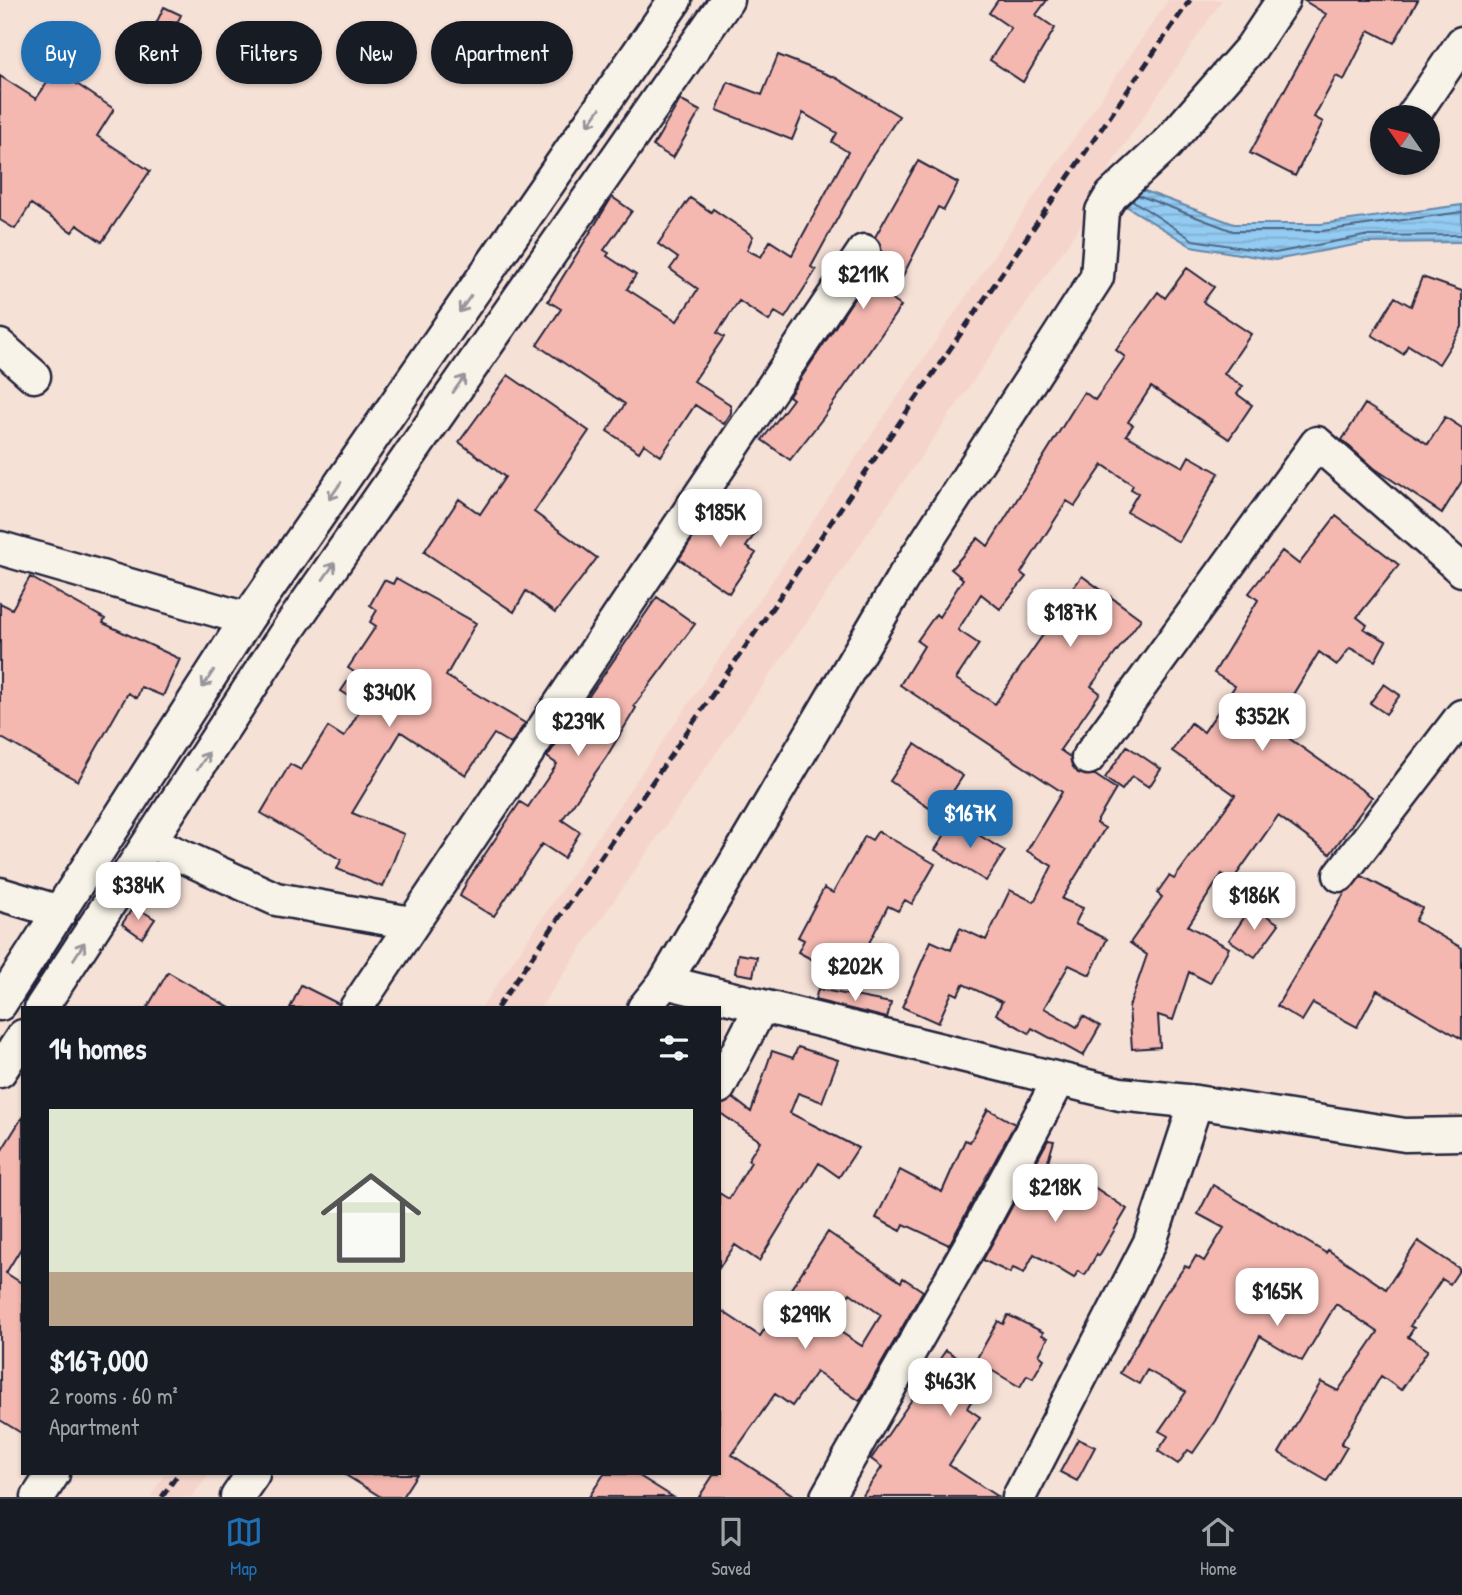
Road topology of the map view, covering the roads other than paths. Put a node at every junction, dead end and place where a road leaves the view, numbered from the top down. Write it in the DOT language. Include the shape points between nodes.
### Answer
graph roads {
  1 [pos="675,0"];
  2 [pos="727,0"];
  3 [pos="1283,0"];
  4 [pos="1462,43"];
  5 [pos="1420,105"];
  6 [pos="864,250"];
  7 [pos="0,346"];
  8 [pos="34,376"];
  9 [pos="0,548"];
  10 [pos="1462,570"];
  11 [pos="247,619"];
  12 [pos="1462,716"];
  13 [pos="1088,758"];
  14 [pos="151,842"];
  15 [pos="1340,875"];
  16 [pos="0,894"];
  17 [pos="60,912"];
  18 [pos="411,923"];
  19 [pos="665,982"];
  20 [pos="0,1004"];
  21 [pos="42,1006"];
  22 [pos="357,1006"];
  23 [pos="646,1006"];
  24 [pos="761,1007"];
  25 [pos="21,1039"];
  26 [pos="0,1070"];
  27 [pos="1059,1080"];
  28 [pos="721,1083"];
  29 [pos="1196,1102"];
  30 [pos="1462,1133"];
  31 [pos="52,1475"];
  32 [pos="252,1475"];
  33 [pos="38,1497"];
  34 [pos="237,1497"];
  35 [pos="827,1497"];
  36 [pos="1019,1497"];
  1 -- 11 [label="street, one-way"];
  14 -- 2 [label="street, one-way" via="283,637"];
  3 -- 19 [label="street" via="1251,48 1166,145 1111,196 1102,211 1097,277 901,581"];
  4 -- 5 [label="street"];
  6 -- 18 [label="street"];
  7 -- 8 [label="street"];
  9 -- 11 [label="street"];
  10 -- 13 [label="street" via="1317,443"];
  11 -- 17 [label="street, one-way"];
  12 -- 15 [label="street"];
  14 -- 18 [label="street" via="276,899"];
  21 -- 14 [label="street, one-way"];
  16 -- 17 [label="street"];
  17 -- 20 [label="street"];
  18 -- 22 [label="street"];
  19 -- 23 [label="street"];
  19 -- 24 [label="street"];
  24 -- 27 [label="street"];
  24 -- 28 [label="street"];
  25 -- 26 [label="street"];
  27 -- 29 [label="street" via="1120,1094"];
  27 -- 35 [label="street"];
  29 -- 30 [label="street" via="1405,1135"];
  29 -- 36 [label="street" via="1150,1242"];
  31 -- 33 [label="street"];
  32 -- 34 [label="street"];
}
